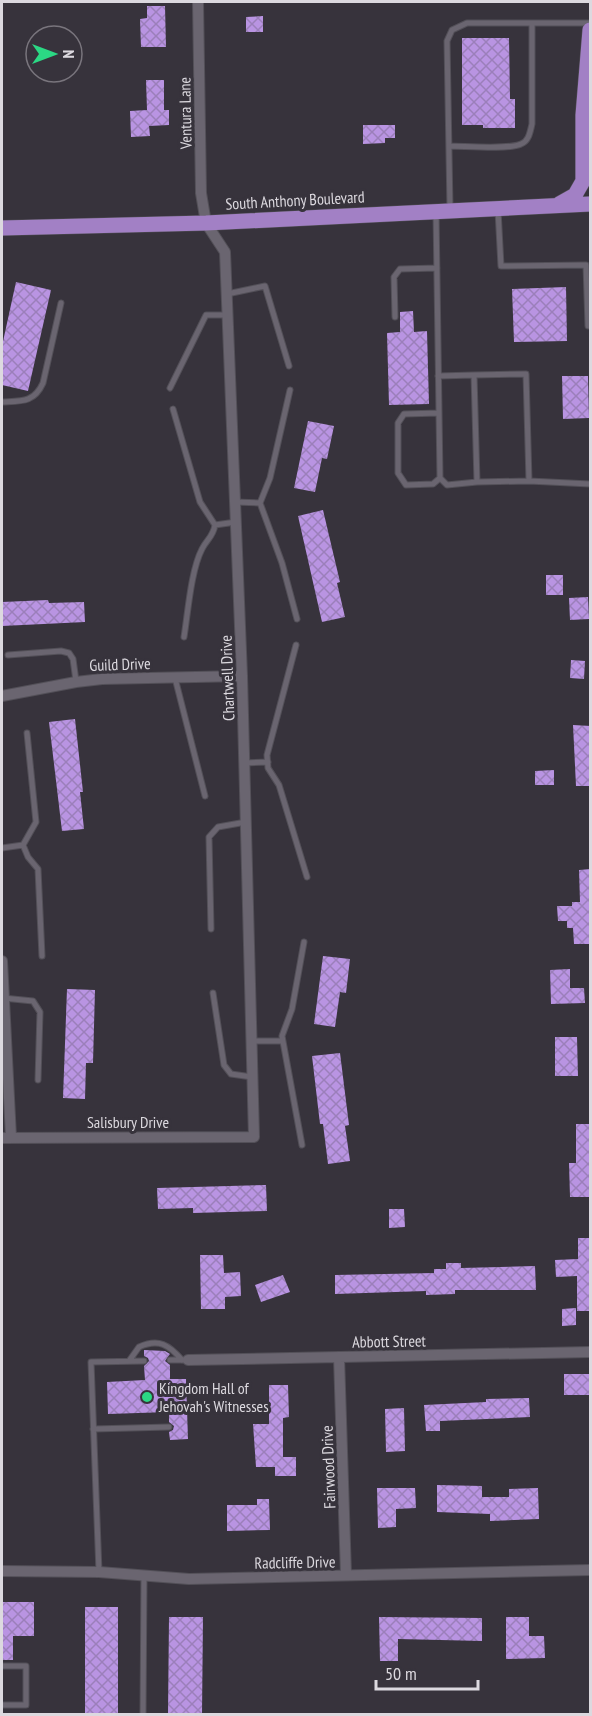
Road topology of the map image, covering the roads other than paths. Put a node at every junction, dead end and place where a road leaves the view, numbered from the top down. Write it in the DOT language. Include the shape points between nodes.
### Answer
graph roads {
  1 [pos="198,2"];
  2 [pos="532,23"];
  3 [pos="591,23"];
  4 [pos="591,30"];
  5 [pos="449,146"];
  6 [pos="591,204"];
  7 [pos="557,205"];
  8 [pos="498,207"];
  9 [pos="443,210"];
  10 [pos="206,223"];
  11 [pos="2,228"];
  12 [pos="436,268"];
  13 [pos="226,294"];
  14 [pos="61,303"];
  15 [pos="227,315"];
  16 [pos="395,317"];
  17 [pos="591,326"];
  18 [pos="289,366"];
  19 [pos="474,375"];
  20 [pos="438,376"];
  21 [pos="170,388"];
  22 [pos="290,390"];
  23 [pos="2,402"];
  24 [pos="173,409"];
  25 [pos="439,413"];
  26 [pos="440,478"];
  27 [pos="529,481"];
  28 [pos="477,482"];
  29 [pos="591,484"];
  30 [pos="235,502"];
  31 [pos="260,503"];
  32 [pos="236,522"];
  33 [pos="215,525"];
  34 [pos="297,619"];
  35 [pos="184,637"];
  36 [pos="296,645"];
  37 [pos="8,655"];
  38 [pos="242,676"];
  39 [pos="175,678"];
  40 [pos="76,682"];
  41 [pos="2,696"];
  42 [pos="27,734"];
  43 [pos="267,762"];
  44 [pos="244,763"];
  45 [pos="205,796"];
  46 [pos="246,822"];
  47 [pos="23,844"];
  48 [pos="2,848"];
  49 [pos="307,877"];
  50 [pos="211,929"];
  51 [pos="304,942"];
  52 [pos="42,956"];
  53 [pos="2,961"];
  54 [pos="213,993"];
  55 [pos="2,998"];
  56 [pos="252,1041"];
  57 [pos="282,1041"];
  58 [pos="253,1077"];
  59 [pos="38,1080"];
  60 [pos="6,1137"];
  61 [pos="254,1137"];
  62 [pos="302,1144"];
  63 [pos="591,1352"];
  64 [pos="339,1357"];
  65 [pos="170,1360"];
  66 [pos="185,1360"];
  67 [pos="129,1361"];
  68 [pos="144,1361"];
  69 [pos="169,1427"];
  70 [pos="93,1429"];
  71 [pos="591,1569"];
  72 [pos="2,1571"];
  73 [pos="99,1572"];
  74 [pos="346,1575"];
  75 [pos="144,1576"];
  76 [pos="2,1666"];
  77 [pos="2,1705"];
  78 [pos="143,1714"];
  1 -- 10 [label="street, Ventura Lane" via="201,193"];
  2 -- 3 [label="lane"];
  2 -- 5 [label="lane" via="532,124 527,140 510,146"];
  2 -- 5 [label="lane" via="467,23 453,30 447,41"];
  4 -- 7 [label="main road" via="584,92 583,181 575,195"];
  5 -- 9 [label="lane"];
  6 -- 7 [label="main road, South Anthony Boulevard"];
  7 -- 8 [label="main road, South Anthony Boulevard"];
  8 -- 9 [label="main road, South Anthony Boulevard"];
  8 -- 17 [label="lane" via="501,266 586,265"];
  9 -- 10 [label="main road, South Anthony Boulevard"];
  9 -- 12 [label="lane"];
  10 -- 11 [label="main road, South Anthony Boulevard"];
  10 -- 13 [label="street, Chartwell Drive" via="225,252"];
  12 -- 16 [label="lane" via="400,269 394,277"];
  12 -- 20 [label="lane"];
  13 -- 15 [label="street, Chartwell Drive"];
  13 -- 18 [label="lane" via="265,286"];
  14 -- 23 [label="lane" via="38,394 30,399"];
  15 -- 21 [label="lane" via="206,315"];
  15 -- 30 [label="street, Chartwell Drive"];
  19 -- 20 [label="lane"];
  19 -- 27 [label="lane" via="526,375"];
  19 -- 28 [label="lane"];
  20 -- 25 [label="lane"];
  22 -- 31 [label="lane" via="270,478"];
  24 -- 33 [label="lane" via="200,502"];
  25 -- 26 [label="lane"];
  25 -- 26 [label="lane" via="404,414 398,423 398,473 406,485 433,484"];
  26 -- 28 [label="lane" via="447,485"];
  27 -- 28 [label="lane"];
  27 -- 29 [label="lane"];
  30 -- 31 [label="lane"];
  30 -- 32 [label="street, Chartwell Drive"];
  31 -- 34 [label="lane"];
  32 -- 33 [label="lane"];
  32 -- 38 [label="street, Chartwell Drive"];
  33 -- 35 [label="lane" via="202,548"];
  36 -- 43 [label="lane"];
  37 -- 40 [label="lane" via="69,652"];
  38 -- 39 [label="street, Guild Drive"];
  38 -- 44 [label="street, Chartwell Drive"];
  39 -- 40 [label="street, Guild Drive"];
  39 -- 45 [label="lane"];
  40 -- 41 [label="street, Guild Drive"];
  42 -- 47 [label="lane" via="36,822"];
  43 -- 44 [label="lane"];
  43 -- 49 [label="lane" via="279,785"];
  44 -- 46 [label="street, Chartwell Drive"];
  46 -- 50 [label="lane" via="218,827 209,837"];
  46 -- 56 [label="street, Chartwell Drive"];
  47 -- 48 [label="lane"];
  47 -- 52 [label="lane" via="28,858 38,868"];
  51 -- 57 [label="lane"];
  53 -- 55 [label="street"];
  54 -- 58 [label="lane" via="224,1065 231,1074"];
  55 -- 59 [label="lane" via="33,1001 40,1012"];
  55 -- 60 [label="street"];
  56 -- 57 [label="lane"];
  56 -- 58 [label="street, Chartwell Drive"];
  57 -- 62 [label="lane"];
  58 -- 61 [label="street, Chartwell Drive"];
  60 -- 61 [label="street, Salisbury Drive"];
  63 -- 64 [label="street, Abbott Street"];
  64 -- 66 [label="street, Abbott Street"];
  64 -- 74 [label="street, Fairwood Drive"];
  65 -- 66 [label="lane"];
  66 -- 67 [label="lane" via="166,1345 150,1343 139,1347"];
  67 -- 68 [label="lane"];
  67 -- 70 [label="lane" via="91,1362"];
  69 -- 70 [label="lane"];
  70 -- 73 [label="lane"];
  71 -- 74 [label="street, Radcliffe Drive"];
  72 -- 73 [label="street, Radcliffe Drive"];
  73 -- 75 [label="street, Radcliffe Drive"];
  74 -- 75 [label="street, Radcliffe Drive" via="189,1579"];
  75 -- 78 [label="lane"];
  76 -- 77 [label="lane" via="26,1666 26,1705"];
}
